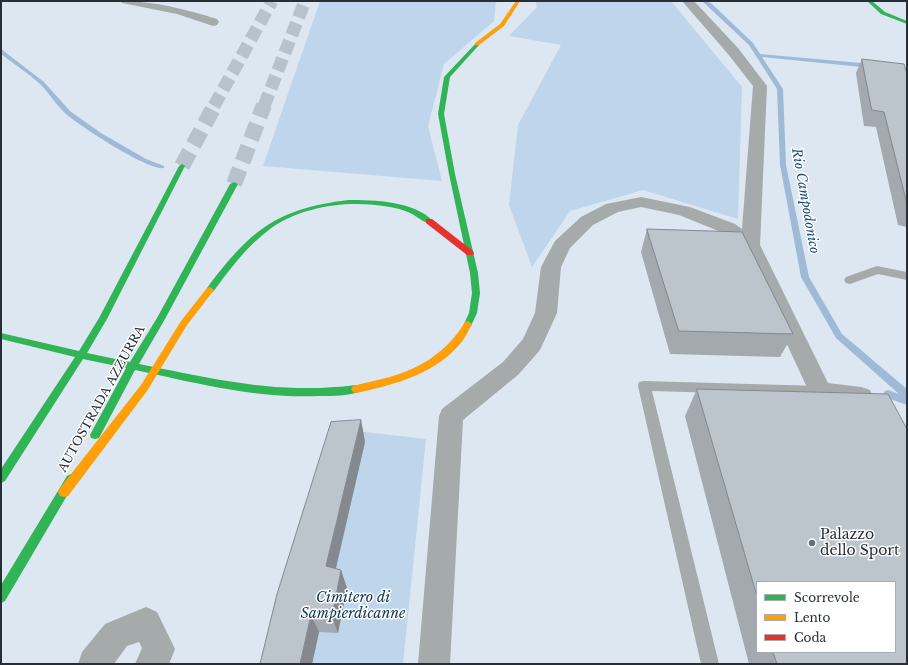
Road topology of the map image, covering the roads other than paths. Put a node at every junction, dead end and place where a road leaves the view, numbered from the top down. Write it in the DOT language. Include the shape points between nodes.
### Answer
graph roads {
  1 [pos="126,1"];
  2 [pos="506,1"];
  3 [pos="518,1"];
  4 [pos="688,1"];
  5 [pos="869,1"];
  6 [pos="508,15"];
  7 [pos="213,22"];
  8 [pos="907,23"];
  9 [pos="182,166"];
  10 [pos="234,184"];
  11 [pos="750,246"];
  12 [pos="470,253"];
  13 [pos="907,276"];
  14 [pos="850,280"];
  15 [pos="1,336"];
  16 [pos="820,391"];
  17 [pos="877,406"];
  18 [pos="1,478"];
  19 [pos="64,492"];
  20 [pos="1,597"];
  21 [pos="94,664"];
  22 [pos="151,664"];
  23 [pos="434,664"];
  24 [pos="710,664"];
  1 -- 7 [label="street" via="179,11"];
  2 -- 6 [label="main road"];
  3 -- 6 [label="main road"];
  4 -- 11 [label="street" via="733,51 760,86"];
  5 -- 8 [label="main road" via="883,13"];
  6 -- 12 [label="main road" via="502,25 472,48 447,78 442,114 452,174"];
  9 -- 18 [label="main road" via="103,319"];
  10 -- 19 [label="main road, AUTOSTRADA AZZURRA"];
  11 -- 16 [label="street"];
  11 -- 23 [label="street" via="728,228 684,211 641,202 612,208 587,221 562,245 551,267 546,313 532,344 511,368 451,416"];
  12 -- 15 [label="main road" via="476,293 473,313 465,332 451,349 424,367 400,379 361,388 332,393 294,394 257,390 76,355"];
  12 -- 19 [label="main road" via="418,212 378,201 338,202 293,213 268,227 238,253 184,323 144,388"];
  13 -- 14 [label="lane" via="877,270"];
  16 -- 17 [label="street" via="874,399"];
  16 -- 24 [label="lane" via="644,386"];
  19 -- 20 [label="main road"];
  21 -- 22 [label="street" via="116,635 146,623 158,649"];
}
